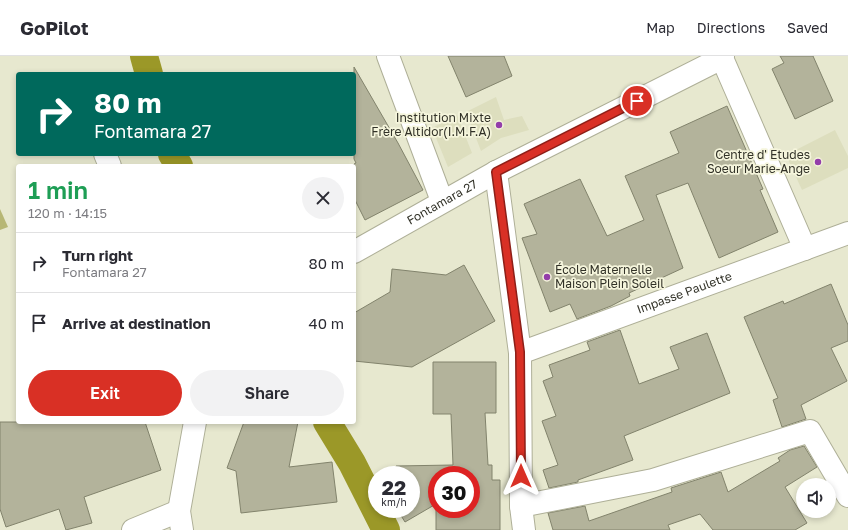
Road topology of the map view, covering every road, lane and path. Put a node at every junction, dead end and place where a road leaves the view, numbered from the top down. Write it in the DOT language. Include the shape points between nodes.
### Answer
graph roads {
  1 [pos="388,56"];
  2 [pos="722,57"];
  3 [pos="496,172"];
  4 [pos="442,201"];
  5 [pos="848,233"];
  6 [pos="806,249"];
  7 [pos="356,251"];
  8 [pos="520,352"];
  9 [pos="195,424"];
  10 [pos="848,496"];
  11 [pos="521,506"];
  12 [pos="180,521"];
  13 [pos="133,530"];
  14 [pos="524,530"];
  1 -- 4 [label="street"];
  2 -- 3 [label="street, Fontamara 27"];
  2 -- 6 [label="street"];
  3 -- 4 [label="street, Fontamara 27"];
  3 -- 8 [label="street"];
  4 -- 7 [label="street, Fontamara 27"];
  5 -- 6 [label="street, Impasse Paulette"];
  6 -- 8 [label="street, Impasse Paulette"];
  8 -- 11 [label="street"];
  9 -- 12 [label="street"];
  10 -- 11 [label="street" via="810,431 653,480"];
  11 -- 14 [label="street"];
  12 -- 13 [label="street"];
}
